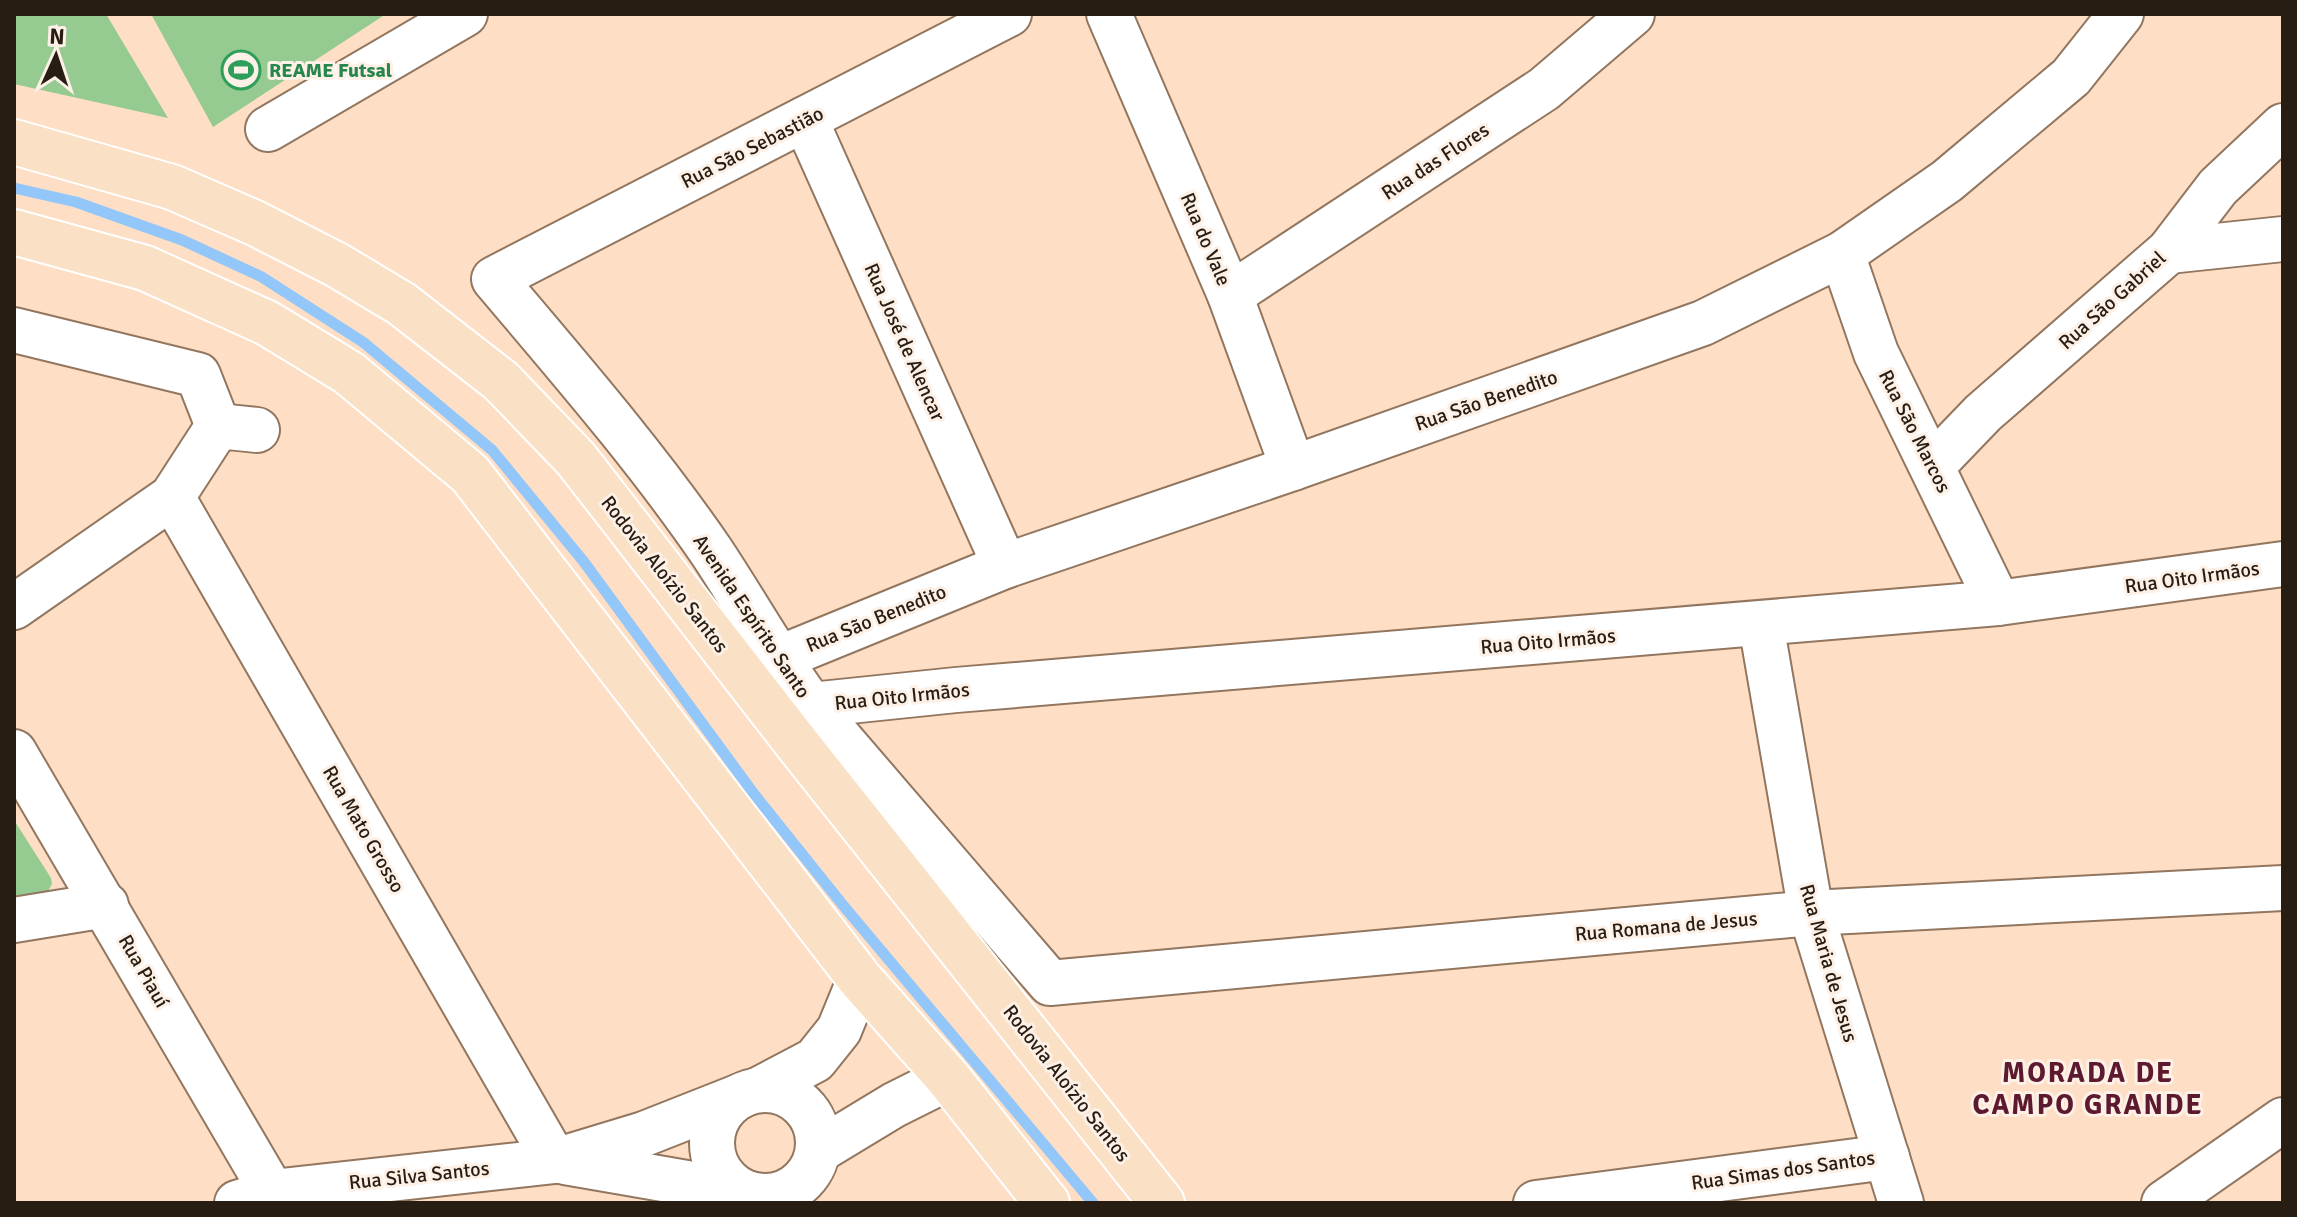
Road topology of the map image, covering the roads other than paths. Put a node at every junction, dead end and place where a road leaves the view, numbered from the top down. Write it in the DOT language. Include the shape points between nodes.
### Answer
graph roads {
  1 [pos="465,14"];
  2 [pos="1009,14"];
  3 [pos="1109,14"];
  4 [pos="1632,14"];
  5 [pos="2121,14"];
  6 [pos="805,119"];
  7 [pos="2283,126"];
  8 [pos="268,129"];
  9 [pos="14,142"];
  10 [pos="14,232"];
  11 [pos="2283,239"];
  12 [pos="2169,251"];
  13 [pos="1842,254"];
  14 [pos="494,279"];
  15 [pos="1230,295"];
  16 [pos="14,330"];
  17 [pos="1933,465"];
  18 [pos="1293,468"];
  19 [pos="172,497"];
  20 [pos="2283,564"];
  21 [pos="1005,566"];
  22 [pos="1998,603"];
  23 [pos="14,607"];
  24 [pos="1761,624"];
  25 [pos="777,659"];
  26 [pos="811,705"];
  27 [pos="14,752"];
  28 [pos="2283,888"];
  29 [pos="106,905"];
  30 [pos="1811,913"];
  31 [pos="14,920"];
  32 [pos="860,979"];
  33 [pos="1050,983"];
  34 [pos="948,1078"];
  35 [pos="750,1092"];
  36 [pos="2283,1120"];
  37 [pos="1887,1157"];
  38 [pos="555,1161"];
  39 [pos="814,1178"];
  40 [pos="752,1195"];
  41 [pos="255,1197"];
  42 [pos="1047,1203"];
  43 [pos="1162,1203"];
  44 [pos="1536,1203"];
  45 [pos="1901,1203"];
  46 [pos="2164,1203"];
  1 -- 8 [label="street"];
  2 -- 6 [label="street, Rua São Sebastião"];
  3 -- 15 [label="street, Rua do Vale"];
  4 -- 15 [label="street, Rua das Flores" via="1544,89"];
  5 -- 13 [label="street, Rua São Benedito" via="2071,77 1947,181"];
  6 -- 14 [label="street, Rua São Sebastião"];
  6 -- 21 [label="street, Rua José de Alencar"];
  7 -- 12 [label="street, Rua São Gabriel" via="2218,187"];
  9 -- 43 [label="main road, Rodovia Aloízio Santos" via="172,187 255,223 402,304 501,381 576,459"];
  10 -- 32 [label="main road" via="145,268 267,323 349,373 470,474"];
  11 -- 12 [label="street"];
  12 -- 17 [label="street, Rua São Gabriel" via="1983,413"];
  13 -- 17 [label="street, Rua São Marcos" via="1876,353"];
  13 -- 18 [label="street, Rua São Benedito" via="1703,323"];
  14 -- 25 [label="street, Avenida Espírito Santo" via="614,420 711,552"];
  15 -- 18 [label="street, Rua do Vale"];
  16 -- 19 [label="street" via="198,375 237,428"];
  17 -- 22 [label="street, Rua São Marcos"];
  18 -- 21 [label="street, Rua São Benedito"];
  19 -- 23 [label="street"];
  19 -- 38 [label="street, Rua Mato Grosso"];
  20 -- 22 [label="street, Rua Oito Irmãos"];
  21 -- 25 [label="street, Rua São Benedito"];
  22 -- 24 [label="street, Rua Oito Irmãos"];
  24 -- 26 [label="street, Rua Oito Irmãos"];
  24 -- 30 [label="street, Rua Maria de Jesus"];
  25 -- 26 [label="street, Avenida Espírito Santo"];
  26 -- 33 [label="street, Avenida Espírito Santo"];
  27 -- 29 [label="street, Rua Piauí"];
  28 -- 30 [label="street, Rua Romana de Jesus"];
  29 -- 31 [label="street"];
  29 -- 41 [label="street, Rua Piauí"];
  30 -- 33 [label="street, Rua Romana de Jesus"];
  30 -- 37 [label="street, Rua Maria de Jesus"];
  32 -- 34 [label="main road"];
  32 -- 35 [label="street, Rua Silva Santos" via="839,1030 815,1060"];
  34 -- 39 [label="street" via="894,1105"];
  34 -- 42 [label="main road"];
  35 -- 38 [label="street, Rua Silva Santos" via="644,1134"];
  35 -- 39 [label="street" via="774,1091 803,1106 818,1134"];
  35 -- 40 [label="street" via="718,1116 712,1148 724,1178"];
  36 -- 46 [label="street"];
  37 -- 44 [label="street, Rua Simas dos Santos"];
  37 -- 45 [label="street, Rua Maria de Jesus"];
  38 -- 40 [label="street, Rua Silva Santos"];
  38 -- 41 [label="street, Rua Silva Santos"];
  39 -- 40 [label="street" via="787,1192"];
}
